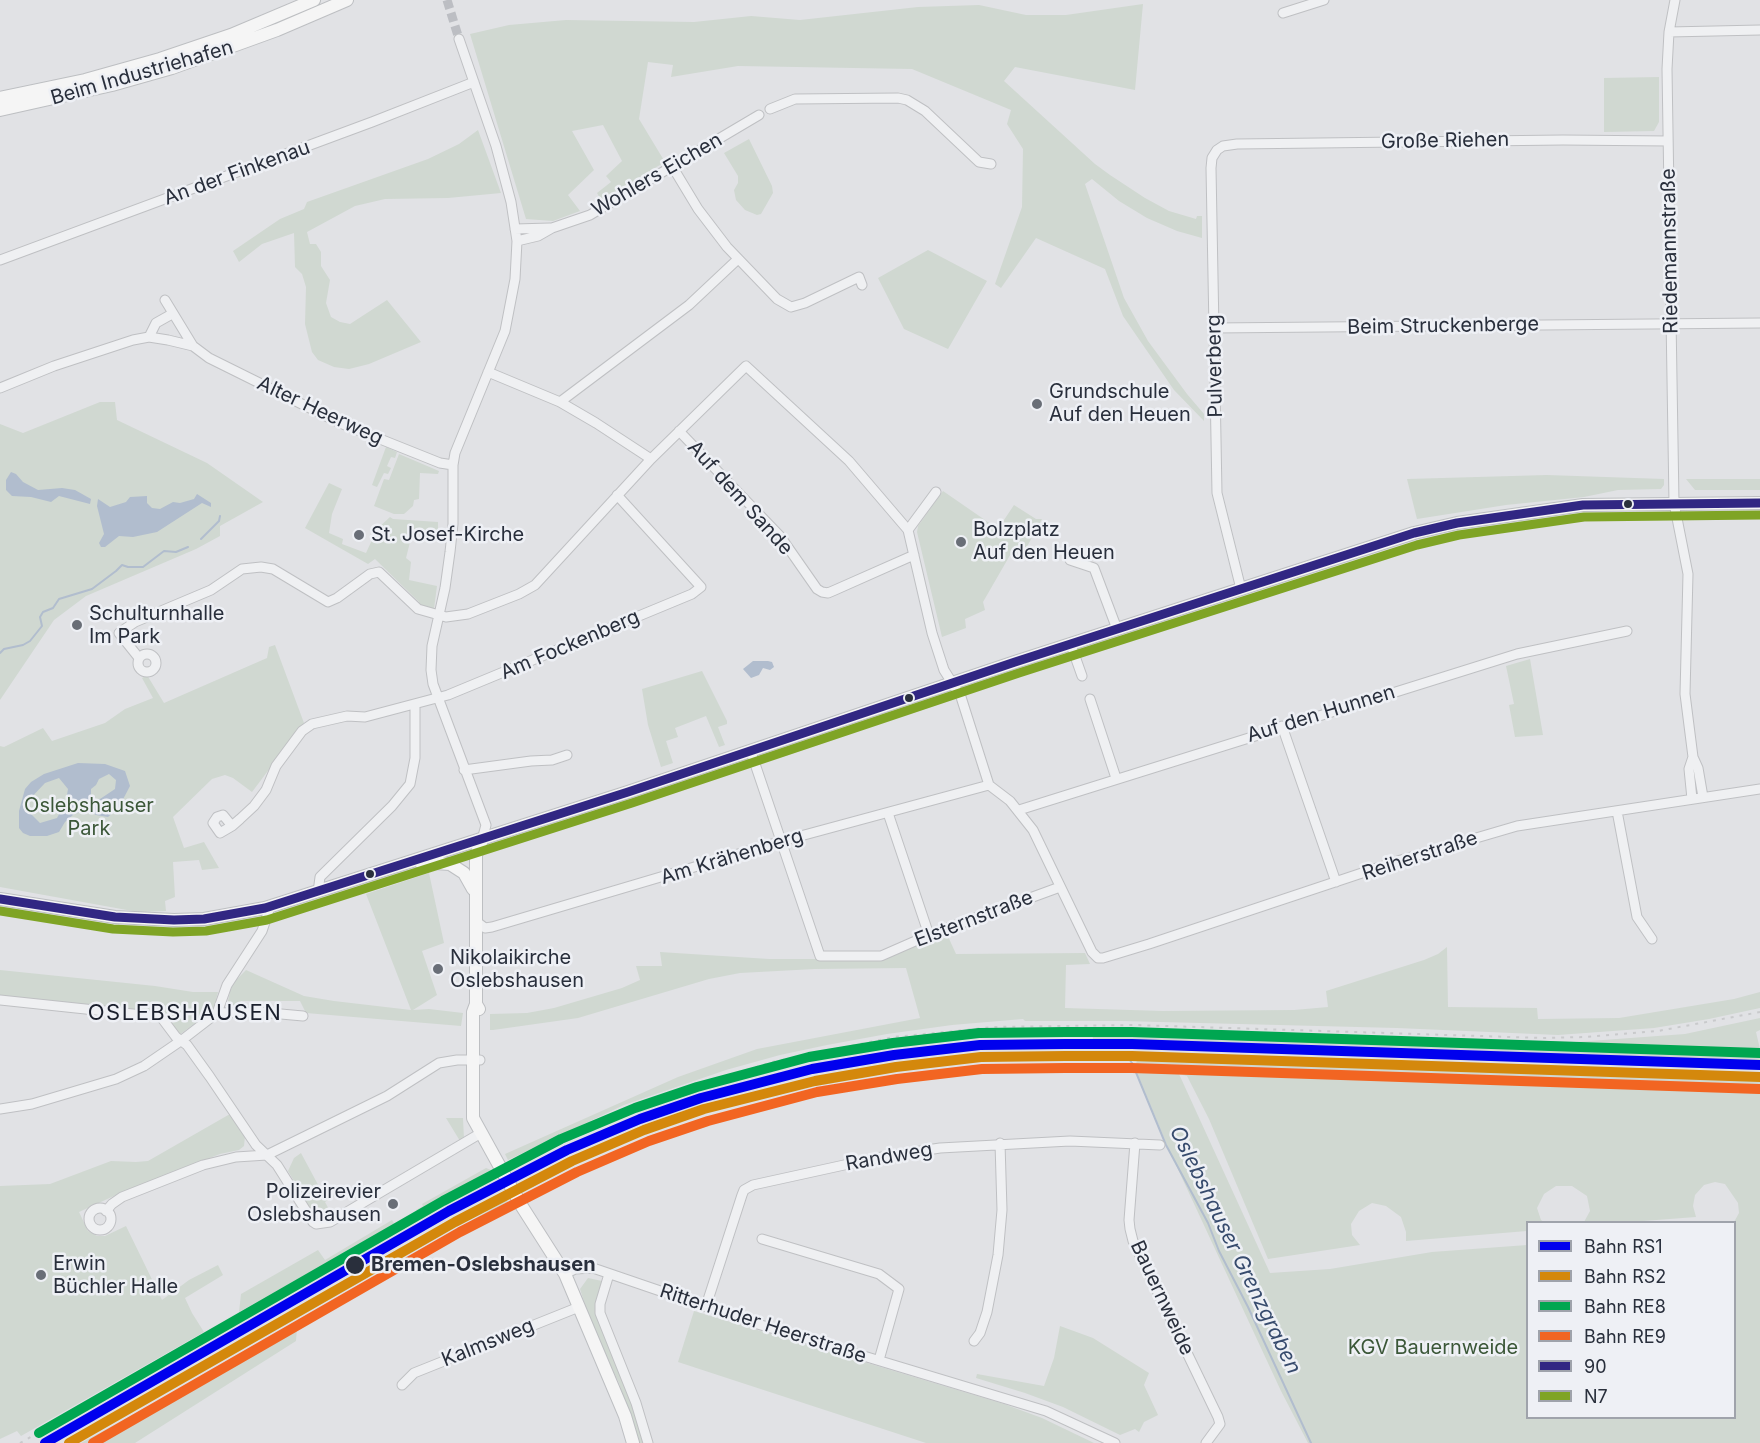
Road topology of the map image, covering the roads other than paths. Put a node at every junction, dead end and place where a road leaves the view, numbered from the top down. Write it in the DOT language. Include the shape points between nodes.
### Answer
graph roads {
  1 [pos="314,0"];
  2 [pos="347,0"];
  3 [pos="1324,0"];
  4 [pos="1675,0"];
  5 [pos="1283,13"];
  6 [pos="1760,30"];
  7 [pos="1669,32"];
  8 [pos="459,39"];
  9 [pos="474,82"];
  10 [pos="0,98"];
  11 [pos="770,109"];
  12 [pos="0,110"];
  13 [pos="759,115"];
  14 [pos="1668,141"];
  15 [pos="1223,146"];
  16 [pos="991,164"];
  17 [pos="672,166"];
  18 [pos="552,228"];
  19 [pos="515,229"];
  20 [pos="517,242"];
  21 [pos="738,259"];
  22 [pos="0,260"];
  23 [pos="862,285"];
  24 [pos="165,300"];
  25 [pos="172,314"];
  26 [pos="1672,323"];
  27 [pos="1760,323"];
  28 [pos="1214,328"];
  29 [pos="149,337"];
  30 [pos="193,346"];
  31 [pos="488,372"];
  32 [pos="0,388"];
  33 [pos="560,402"];
  34 [pos="679,431"];
  35 [pos="651,459"];
  36 [pos="453,465"];
  37 [pos="936,492"];
  38 [pos="617,495"];
  39 [pos="1674,503"];
  40 [pos="1760,503"];
  41 [pos="908,530"];
  42 [pos="914,555"];
  43 [pos="1070,560"];
  44 [pos="1241,588"];
  45 [pos="439,615"];
  46 [pos="1117,629"];
  47 [pos="1627,631"];
  48 [pos="1071,645"];
  49 [pos="139,658"];
  50 [pos="1082,676"];
  51 [pos="953,684"];
  52 [pos="437,699"];
  53 [pos="1090,699"];
  54 [pos="415,705"];
  55 [pos="1282,726"];
  56 [pos="751,752"];
  57 [pos="567,755"];
  58 [pos="1693,758"];
  59 [pos="464,770"];
  60 [pos="1116,778"];
  61 [pos="989,785"];
  62 [pos="1760,789"];
  63 [pos="1703,797"];
  64 [pos="1692,799"];
  65 [pos="1019,810"];
  66 [pos="1617,811"];
  67 [pos="888,813"];
  68 [pos="232,826"];
  69 [pos="482,840"];
  70 [pos="782,841"];
  71 [pos="416,860"];
  72 [pos="1336,882"];
  73 [pos="1060,887"];
  74 [pos="318,892"];
  75 [pos="475,893"];
  76 [pos="0,899"];
  77 [pos="270,907"];
  78 [pos="477,922"];
  79 [pos="928,935"];
  80 [pos="1652,939"];
  81 [pos="0,1000"];
  82 [pos="218,1013"];
  83 [pos="303,1016"];
  84 [pos="182,1040"];
  85 [pos="476,1059"];
  86 [pos="0,1109"];
  87 [pos="481,1133"];
  88 [pos="1000,1143"];
  89 [pos="1135,1143"];
  90 [pos="1160,1145"];
  91 [pos="267,1155"];
  92 [pos="106,1211"];
  93 [pos="762,1239"];
  94 [pos="565,1274"];
  95 [pos="609,1274"];
  96 [pos="706,1306"];
  97 [pos="579,1307"];
  98 [pos="974,1341"];
  99 [pos="879,1360"];
  100 [pos="402,1385"];
  101 [pos="631,1439"];
  102 [pos="648,1443"];
  103 [pos="1115,1443"];
  104 [pos="1206,1443"];
  1 -- 10 [label="main road, Beim Industriehafen" via="160,59"];
  2 -- 12 [label="main road, Beim Industriehafen" via="268,34 172,68"];
  3 -- 5 [label="street"];
  4 -- 7 [label="street, Riedemannstraße"];
  6 -- 7 [label="street"];
  7 -- 14 [label="street, Riedemannstraße"];
  8 -- 9 [label="street"];
  9 -- 19 [label="street" via="496,146"];
  9 -- 22 [label="street, An der Finkenau"];
  11 -- 16 [label="street" via="795,99 907,100 925,111 979,162"];
  13 -- 17 [label="street, Wohlers Eichen"];
  14 -- 15 [label="street, Große Riehen"];
  14 -- 26 [label="street, Riedemannstraße"];
  15 -- 28 [label="street, Pulverberg" via="1212,158"];
  17 -- 18 [label="street, Wohlers Eichen" via="590,215"];
  17 -- 21 [label="street" via="698,209"];
  18 -- 19 [label="street, Wohlers Eichen"];
  18 -- 20 [label="street, Wohlers Eichen"];
  19 -- 20 [label="street"];
  20 -- 31 [label="street" via="505,331"];
  21 -- 23 [label="street" via="777,299 791,307 859,277"];
  21 -- 33 [label="street" via="689,305"];
  24 -- 25 [label="street, Alter Heerweg"];
  25 -- 29 [label="street" via="156,323"];
  25 -- 30 [label="street, Alter Heerweg"];
  26 -- 27 [label="street, Beim Struckenberge"];
  26 -- 28 [label="street, Beim Struckenberge"];
  26 -- 39 [label="street, Riedemannstraße"];
  28 -- 44 [label="street, Pulverberg" via="1217,493"];
  29 -- 30 [label="street, Alter Heerweg"];
  29 -- 32 [label="street" via="59,364"];
  30 -- 36 [label="street, Alter Heerweg" via="209,358 340,423"];
  31 -- 33 [label="street"];
  31 -- 36 [label="street" via="459,440"];
  33 -- 35 [label="street"];
  34 -- 35 [label="street"];
  34 -- 41 [label="street" via="746,366 849,461"];
  34 -- 42 [label="street, Auf dem Sande" via="780,536 822,592 835,591"];
  35 -- 38 [label="street"];
  36 -- 45 [label="street" via="451,543"];
  37 -- 41 [label="street"];
  38 -- 45 [label="street" via="535,585 468,614"];
  38 -- 52 [label="street, Am Fockenberg" via="701,587"];
  39 -- 40 [label="main road"];
  39 -- 44 [label="main road" via="1583,505 1456,523"];
  39 -- 58 [label="street, Riedemannstraße" via="1688,574 1685,694"];
  41 -- 42 [label="street"];
  42 -- 51 [label="street" via="928,618 944,670"];
  43 -- 46 [label="street" via="1094,568"];
  44 -- 46 [label="main road"];
  45 -- 49 [label="street" via="418,609 379,572 328,602 273,569 242,569 211,590 135,622 119,633"];
  45 -- 52 [label="street" via="431,670"];
  46 -- 48 [label="main road"];
  47 -- 55 [label="street, Auf den Hunnen" via="1517,654"];
  48 -- 50 [label="street"];
  48 -- 51 [label="main road"];
  51 -- 56 [label="main road"];
  51 -- 61 [label="street" via="961,697"];
  52 -- 54 [label="street, Am Fockenberg"];
  52 -- 59 [label="street"];
  53 -- 60 [label="street"];
  54 -- 68 [label="street, Am Fockenberg" via="307,727 276,766 254,806"];
  54 -- 74 [label="street" via="415,758 410,784 393,806 320,877"];
  55 -- 60 [label="street, Auf den Hunnen"];
  55 -- 72 [label="street"];
  56 -- 69 [label="main road"];
  56 -- 70 [label="street"];
  57 -- 59 [label="street"];
  58 -- 63 [label="street"];
  58 -- 64 [label="street" via="1689,769"];
  59 -- 69 [label="street" via="486,825"];
  60 -- 65 [label="street, Auf den Hunnen"];
  61 -- 65 [label="street"];
  61 -- 67 [label="street, Am Krähenberg"];
  62 -- 63 [label="street, Reiherstraße"];
  63 -- 64 [label="street, Reiherstraße"];
  64 -- 66 [label="street, Reiherstraße"];
  65 -- 73 [label="street"];
  66 -- 72 [label="street, Reiherstraße" via="1506,829"];
  66 -- 80 [label="street" via="1637,917"];
  67 -- 70 [label="street, Am Krähenberg"];
  67 -- 79 [label="street"];
  69 -- 71 [label="main road"];
  69 -- 75 [label="main road" via="476,855"];
  70 -- 78 [label="street, Am Krähenberg" via="492,927 485,928"];
  70 -- 79 [label="street, Elsternstraße" via="820,956 874,957"];
  71 -- 74 [label="main road"];
  71 -- 75 [label="main road" via="458,868"];
  72 -- 73 [label="street, Reiherstraße" via="1103,958 1094,956"];
  73 -- 79 [label="street, Elsternstraße"];
  74 -- 77 [label="main road"];
  75 -- 78 [label="main road"];
  76 -- 77 [label="main road" via="115,917 174,920 204,919"];
  77 -- 82 [label="street" via="262,931 227,985"];
  78 -- 85 [label="main road" via="476,1004 472,1012"];
  81 -- 84 [label="street" via="162,1017"];
  82 -- 83 [label="street"];
  82 -- 84 [label="street"];
  84 -- 86 [label="street" via="144,1066 116,1079 32,1104"];
  84 -- 91 [label="street"];
  85 -- 87 [label="main road"];
  85 -- 91 [label="street" via="439,1063 378,1101"];
  87 -- 91 [label="street" via="326,1224 313,1222"];
  87 -- 94 [label="main road"];
  88 -- 89 [label="street, Randweg"];
  88 -- 96 [label="street, Randweg" via="876,1158 744,1190"];
  88 -- 98 [label="street" via="1002,1210 998,1255 987,1312"];
  89 -- 90 [label="street, Randweg"];
  89 -- 104 [label="street, Bauernweide" via="1130,1229 1218,1417 1220,1424"];
  91 -- 92 [label="street" via="236,1156 203,1165 122,1197"];
  93 -- 99 [label="street" via="879,1274 899,1289"];
  94 -- 95 [label="street, Ritterhuder Heerstraße" via="593,1268"];
  94 -- 97 [label="main road"];
  95 -- 96 [label="street, Ritterhuder Heerstraße"];
  95 -- 102 [label="street" via="600,1313"];
  96 -- 99 [label="street, Ritterhuder Heerstraße"];
  97 -- 100 [label="street, Kalmsweg" via="414,1373"];
  97 -- 101 [label="main road"];
  99 -- 103 [label="street, Ritterhuder Heerstraße" via="1046,1411"];
}
